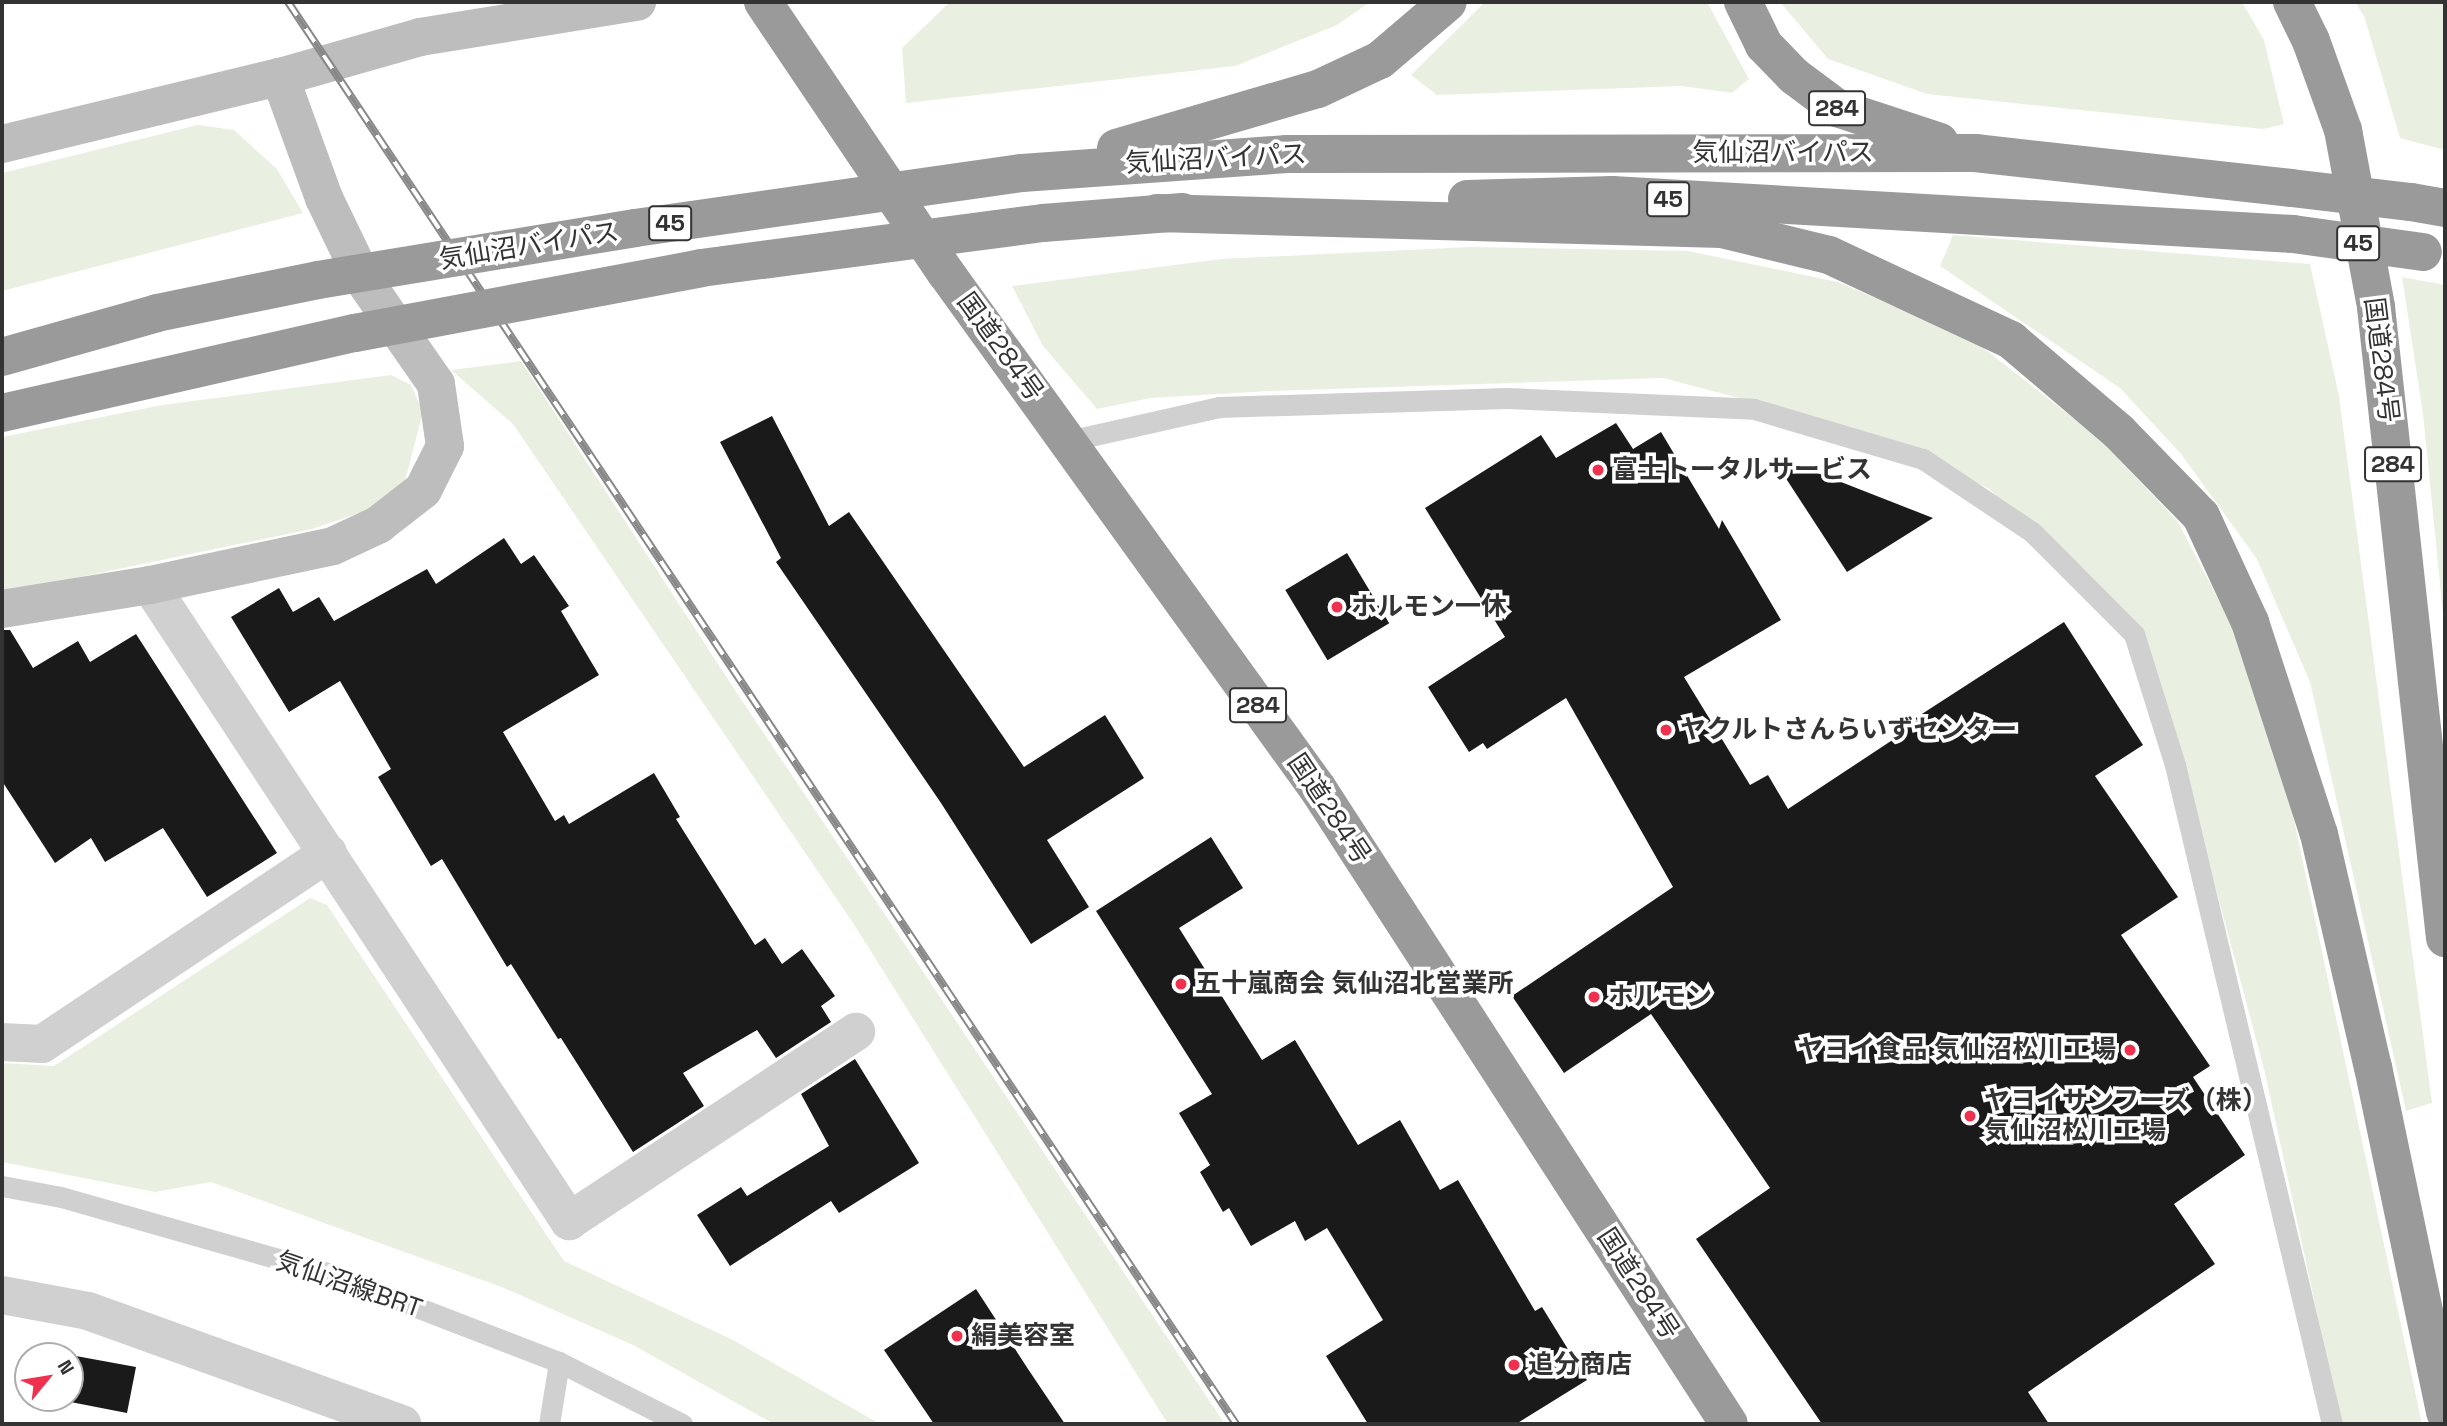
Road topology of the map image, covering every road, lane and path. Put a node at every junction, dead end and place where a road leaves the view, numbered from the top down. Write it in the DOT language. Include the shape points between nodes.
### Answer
graph roads {
  1 [pos="637,2"];
  2 [pos="763,2"];
  3 [pos="1448,2"];
  4 [pos="1743,2"];
  5 [pos="2292,2"];
  6 [pos="280,77"];
  7 [pos="2,144"];
  8 [pos="1975,153"];
  9 [pos="1036,170"];
  10 [pos="2428,205"];
  11 [pos="1157,213"];
  12 [pos="2434,253"];
  13 [pos="2,357"];
  14 [pos="2,413"];
  15 [pos="1068,441"];
  16 [pos="150,585"];
  17 [pos="2,609"];
  18 [pos="328,853"];
  19 [pos="2445,938"];
  20 [pos="856,1032"];
  21 [pos="2,1042"];
  22 [pos="2,1186"];
  23 [pos="2,1295"];
  24 [pos="559,1362"];
  25 [pos="2445,1413"];
  26 [pos="402,1424"];
  27 [pos="549,1424"];
  28 [pos="682,1424"];
  29 [pos="1729,1424"];
  30 [pos="2332,1424"];
  1 -- 6 [label="street" via="420,37"];
  2 -- 15 [label="highway, 国道284号 / 284" via="946,273"];
  3 -- 9 [label="highway" via="1380,60 1318,89"];
  4 -- 8 [label="highway, 284" via="1764,45 1794,76 1837,108"];
  5 -- 19 [label="highway, 国道284号 / 284" via="2343,130 2376,307"];
  6 -- 7 [label="street"];
  6 -- 16 [label="street" via="324,198 363,279 436,384 445,446 423,490 367,530 333,546"];
  8 -- 9 [label="highway, 気仙沼バイパス / 45" via="1313,154"];
  8 -- 10 [label="highway, 気仙沼バイパス / 45, bridge"];
  9 -- 13 [label="highway, 気仙沼バイパス / 45, bridge" via="318,280 157,313"];
  11 -- 12 [label="highway, 気仙沼バイパス / 45, bridge" via="1612,195 2293,234"];
  11 -- 14 [label="highway, 気仙沼バイパス / 45, bridge" via="1043,223 701,268 355,333"];
  11 -- 25 [label="highway" via="1722,229 1829,255 2011,341 2119,432 2201,516 2250,622 2319,834"];
  15 -- 29 [label="highway, 国道284号 / 284" via="1318,789"];
  15 -- 30 [label="lane" via="1219,407 1507,398 1754,409 1923,459 2032,532 2134,634 2175,765"];
  16 -- 17 [label="street"];
  16 -- 18 [label="street"];
  18 -- 20 [label="street" via="569,1221"];
  18 -- 21 [label="street" via="42,1044"];
  22 -- 24 [label="lane, 気仙沼線BRT" via="61,1197 328,1273"];
  23 -- 26 [label="street" via="88,1311"];
  24 -- 27 [label="lane"];
  24 -- 28 [label="lane, 気仙沼線BRT"];
}
